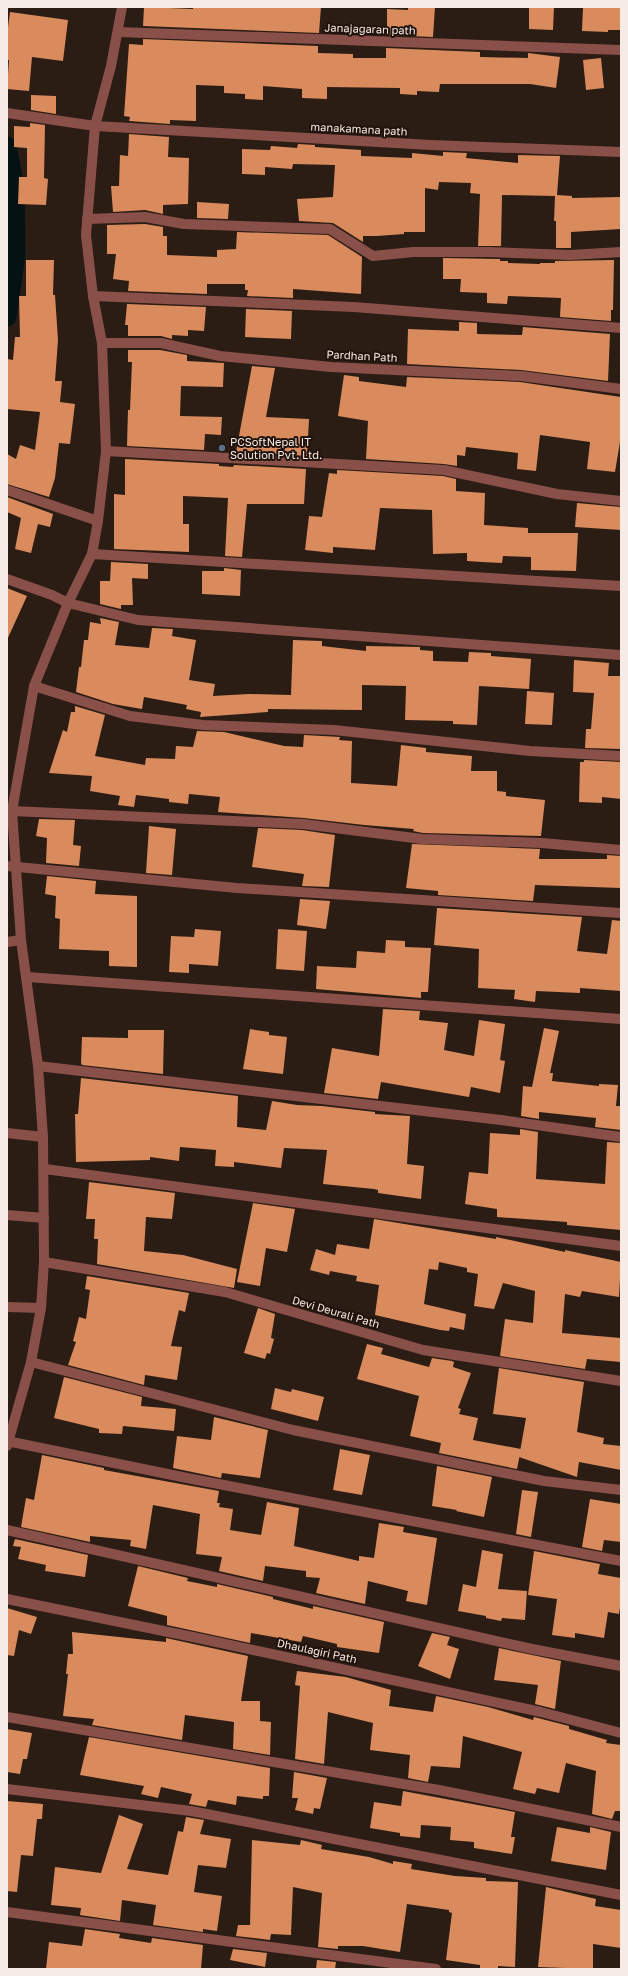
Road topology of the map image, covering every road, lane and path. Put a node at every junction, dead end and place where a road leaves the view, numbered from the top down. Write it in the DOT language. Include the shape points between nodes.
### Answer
graph roads {
  1 [pos="122,7"];
  2 [pos="118,32"];
  3 [pos="621,50"];
  4 [pos="7,113"];
  5 [pos="95,126"];
  6 [pos="621,152"];
  7 [pos="88,219"];
  8 [pos="621,252"];
  9 [pos="93,296"];
  10 [pos="621,328"];
  11 [pos="102,343"];
  12 [pos="621,389"];
  13 [pos="106,450"];
  14 [pos="7,490"];
  15 [pos="621,501"];
  16 [pos="98,521"];
  17 [pos="92,554"];
  18 [pos="7,579"];
  19 [pos="621,586"];
  20 [pos="68,603"];
  21 [pos="621,655"];
  22 [pos="34,686"];
  23 [pos="621,756"];
  24 [pos="10,810"];
  25 [pos="621,850"];
  26 [pos="12,866"];
  27 [pos="621,913"];
  28 [pos="21,940"];
  29 [pos="7,942"];
  30 [pos="27,977"];
  31 [pos="621,1019"];
  32 [pos="38,1066"];
  33 [pos="7,1133"];
  34 [pos="43,1137"];
  35 [pos="621,1137"];
  36 [pos="44,1169"];
  37 [pos="7,1215"];
  38 [pos="44,1218"];
  39 [pos="621,1246"];
  40 [pos="44,1262"];
  41 [pos="7,1307"];
  42 [pos="41,1308"];
  43 [pos="31,1362"];
  44 [pos="621,1381"];
  45 [pos="7,1443"];
  46 [pos="621,1490"];
  47 [pos="7,1530"];
  48 [pos="621,1561"];
  49 [pos="7,1599"];
  50 [pos="621,1666"];
  51 [pos="7,1717"];
  52 [pos="621,1733"];
  53 [pos="7,1789"];
  54 [pos="621,1827"];
  55 [pos="621,1895"];
  56 [pos="7,1912"];
  57 [pos="436,1969"];
  1 -- 2 [label="street"];
  2 -- 3 [label="street, Janajagaran path"];
  2 -- 5 [label="street"];
  4 -- 5 [label="street, manakamana path"];
  5 -- 6 [label="street, manakamana path" via="431,145"];
  5 -- 7 [label="street"];
  7 -- 8 [label="street" via="145,217 184,224 330,229 373,256 413,252 570,255"];
  7 -- 9 [label="street" via="86,235"];
  9 -- 10 [label="street" via="354,307"];
  9 -- 11 [label="street"];
  11 -- 12 [label="street, Pardhan Path" via="161,343 220,356 331,367 521,376"];
  11 -- 13 [label="street"];
  13 -- 15 [label="street" via="444,470 557,494"];
  13 -- 16 [label="street"];
  14 -- 16 [label="street"];
  16 -- 17 [label="street"];
  17 -- 19 [label="street"];
  17 -- 20 [label="street"];
  18 -- 20 [label="street"];
  20 -- 21 [label="street" via="138,620"];
  20 -- 22 [label="street"];
  22 -- 23 [label="street" via="130,716 203,725 334,730 530,751"];
  22 -- 24 [label="street"];
  24 -- 25 [label="street" via="303,824 422,839 542,843"];
  24 -- 26 [label="street"];
  26 -- 27 [label="street" via="237,888"];
  26 -- 28 [label="street"];
  28 -- 29 [label="street"];
  28 -- 30 [label="street"];
  30 -- 31 [label="street"];
  30 -- 32 [label="street"];
  32 -- 34 [label="street"];
  32 -- 35 [label="street"];
  33 -- 34 [label="street"];
  34 -- 36 [label="street"];
  36 -- 38 [label="street"];
  36 -- 39 [label="street"];
  37 -- 38 [label="street"];
  38 -- 40 [label="street"];
  40 -- 42 [label="street"];
  40 -- 44 [label="street, Devi Deurali Path" via="224,1292 423,1350"];
  41 -- 42 [label="street"];
  42 -- 43 [label="street"];
  43 -- 45 [label="street"];
  43 -- 46 [label="street" via="293,1430 544,1481"];
  45 -- 48 [label="street"];
  47 -- 50 [label="street" via="532,1650"];
  49 -- 52 [label="street, Dhaulagiri Path" via="518,1707"];
  51 -- 54 [label="street" via="439,1790"];
  53 -- 55 [label="street" via="192,1811"];
  56 -- 57 [label="street"];
}
